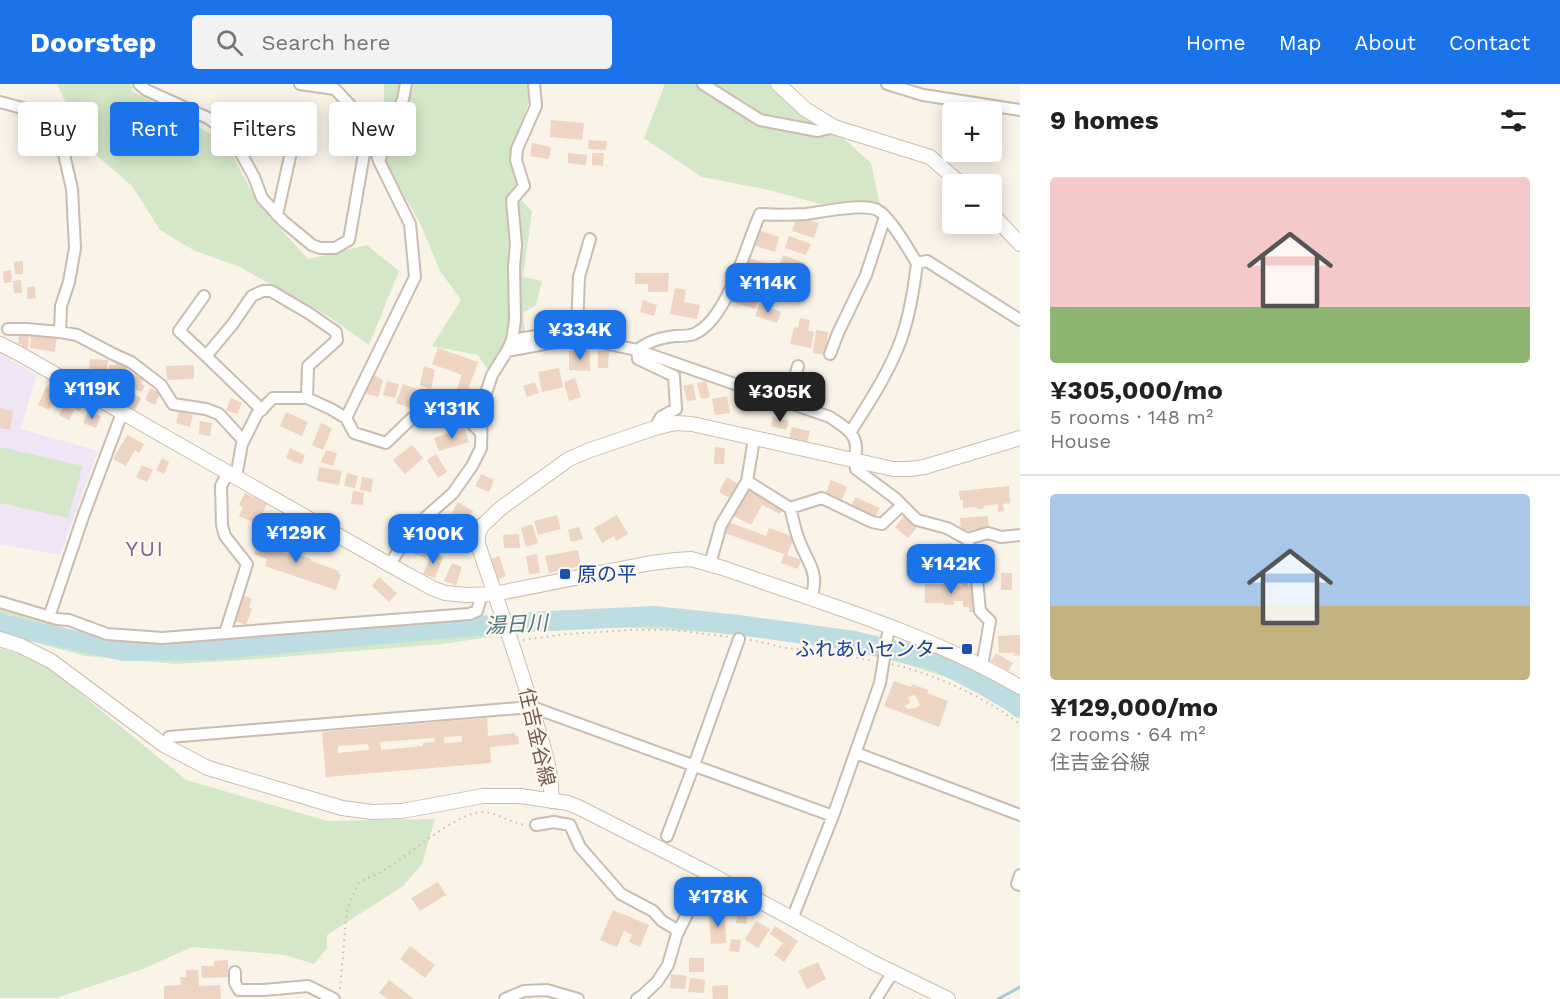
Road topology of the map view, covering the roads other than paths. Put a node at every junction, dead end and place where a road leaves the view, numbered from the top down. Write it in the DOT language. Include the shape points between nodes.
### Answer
graph roads {
  1 [pos="139,84"];
  2 [pos="300,84"];
  3 [pos="406,84"];
  4 [pos="534,84"];
  5 [pos="702,84"];
  6 [pos="778,84"];
  7 [pos="887,84"];
  8 [pos="0,102"];
  9 [pos="347,102"];
  10 [pos="1020,110"];
  11 [pos="211,120"];
  12 [pos="834,127"];
  13 [pos="242,156"];
  14 [pos="290,156"];
  15 [pos="363,156"];
  16 [pos="377,156"];
  17 [pos="379,161"];
  18 [pos="950,174"];
  19 [pos="277,215"];
  20 [pos="885,217"];
  21 [pos="1002,225"];
  22 [pos="590,239"];
  23 [pos="1020,244"];
  24 [pos="917,263"];
  25 [pos="204,296"];
  26 [pos="1020,320"];
  27 [pos="4,326"];
  28 [pos="60,332"];
  29 [pos="512,340"];
  30 [pos="3,346"];
  31 [pos="637,350"];
  32 [pos="507,351"];
  33 [pos="830,354"];
  34 [pos="206,356"];
  35 [pos="798,366"];
  36 [pos="307,398"];
  37 [pos="788,402"];
  38 [pos="482,405"];
  39 [pos="456,407"];
  40 [pos="262,410"];
  41 [pos="122,413"];
  42 [pos="346,418"];
  43 [pos="655,428"];
  44 [pos="851,431"];
  45 [pos="481,433"];
  46 [pos="1020,438"];
  47 [pos="754,439"];
  48 [pos="243,440"];
  49 [pos="854,461"];
  50 [pos="232,474"];
  51 [pos="747,481"];
  52 [pos="902,505"];
  53 [pos="790,508"];
  54 [pos="1020,535"];
  55 [pos="967,538"];
  56 [pos="710,564"];
  57 [pos="390,565"];
  58 [pos="488,594"];
  59 [pos="811,599"];
  60 [pos="0,602"];
  61 [pos="50,617"];
  62 [pos="225,633"];
  63 [pos="888,633"];
  64 [pos="0,639"];
  65 [pos="739,639"];
  66 [pos="982,666"];
  67 [pos="1020,687"];
  68 [pos="532,707"];
  69 [pos="164,745"];
  70 [pos="856,753"];
  71 [pos="694,765"];
  72 [pos="551,801"];
  73 [pos="1020,815"];
  74 [pos="833,816"];
  75 [pos="536,825"];
  76 [pos="667,836"];
  77 [pos="708,873"];
  78 [pos="1020,875"];
  79 [pos="1020,885"];
  80 [pos="792,919"];
  81 [pos="679,931"];
  82 [pos="235,972"];
  83 [pos="893,972"];
  84 [pos="644,998"];
  85 [pos="334,999"];
  86 [pos="505,999"];
  87 [pos="578,999"];
  88 [pos="876,999"];
  89 [pos="948,999"];
  1 -- 11 [label="street"];
  2 -- 9 [label="street" via="335,89"];
  3 -- 17 [label="street"];
  4 -- 29 [label="street" via="536,106 517,149 516,160 524,186 512,200 516,245"];
  5 -- 12 [label="street" via="760,120 818,131"];
  6 -- 12 [label="main road" via="805,109"];
  7 -- 10 [label="street" via="923,95"];
  8 -- 28 [label="street" via="30,110 64,154 72,189 75,248 61,306"];
  12 -- 18 [label="main road" via="930,157"];
  13 -- 19 [label="street" via="262,198"];
  14 -- 19 [label="street"];
  15 -- 19 [label="street" via="350,240 335,248 320,248"];
  16 -- 17 [label="street"];
  17 -- 42 [label="street" via="410,224 416,277"];
  20 -- 24 [label="street"];
  20 -- 31 [label="street" via="878,209 853,207 807,214 760,214 724,303 708,324 693,335 650,341"];
  20 -- 33 [label="street" via="866,275"];
  21 -- 23 [label="main road"];
  22 -- 29 [label="street" via="579,277 577,329"];
  24 -- 26 [label="street" via="927,261"];
  24 -- 44 [label="street" via="902,336 885,376"];
  25 -- 34 [label="street" via="179,332"];
  27 -- 28 [label="street"];
  27 -- 30 [label="street"];
  28 -- 48 [label="street" via="77,335 131,362 161,385 173,404 219,414"];
  29 -- 32 [label="street"];
  30 -- 41 [label="main road"];
  31 -- 32 [label="street" via="590,340"];
  31 -- 37 [label="street"];
  31 -- 43 [label="street" via="638,359 674,376 676,409 661,417"];
  32 -- 38 [label="street" via="492,375"];
  34 -- 36 [label="street" via="252,296 271,291 336,332 337,340 308,366"];
  34 -- 40 [label="street"];
  35 -- 37 [label="street"];
  36 -- 40 [label="street" via="273,398"];
  36 -- 42 [label="street"];
  37 -- 44 [label="street" via="830,417"];
  38 -- 39 [label="street"];
  38 -- 45 [label="street"];
  39 -- 42 [label="street" via="412,418 386,443 354,433"];
  39 -- 45 [label="street"];
  40 -- 48 [label="street"];
  41 -- 50 [label="main road"];
  41 -- 61 [label="street"];
  43 -- 47 [label="main road, 住吉金谷線" via="692,424"];
  43 -- 58 [label="main road, 住吉金谷線" via="569,459 482,526 477,544"];
  44 -- 49 [label="street" via="856,447"];
  45 -- 57 [label="street" via="481,448 466,475 453,493 405,539"];
  46 -- 49 [label="main road, 住吉金谷線" via="910,469"];
  47 -- 49 [label="main road, 住吉金谷線"];
  47 -- 51 [label="street"];
  48 -- 50 [label="street"];
  49 -- 52 [label="street" via="856,469"];
  50 -- 57 [label="main road"];
  50 -- 62 [label="street" via="221,486 222,525 225,536 247,564"];
  51 -- 53 [label="street"];
  51 -- 56 [label="street" via="721,525"];
  52 -- 53 [label="street" via="882,524 822,498"];
  52 -- 55 [label="street" via="917,520"];
  53 -- 59 [label="street" via="813,571 815,588"];
  54 -- 55 [label="street" via="1001,537 988,533"];
  55 -- 66 [label="street" via="975,559 980,611 990,621"];
  56 -- 58 [label="main road" via="691,559 659,562"];
  56 -- 59 [label="main road"];
  57 -- 58 [label="main road" via="444,593"];
  58 -- 62 [label="street" via="477,611 469,614"];
  58 -- 68 [label="main road, 住吉金谷線" via="503,616"];
  59 -- 63 [label="main road"];
  60 -- 61 [label="street"];
  61 -- 62 [label="street" via="107,634 162,638"];
  63 -- 66 [label="main road" via="946,649"];
  63 -- 70 [label="street" via="880,683"];
  64 -- 69 [label="main road" via="51,661"];
  65 -- 71 [label="street"];
  66 -- 67 [label="main road"];
  68 -- 69 [label="street" via="169,737"];
  68 -- 71 [label="street"];
  68 -- 72 [label="main road, 住吉金谷線" via="548,763"];
  69 -- 72 [label="main road" via="208,768 342,808 402,811 483,796"];
  70 -- 73 [label="street"];
  70 -- 74 [label="street"];
  71 -- 74 [label="street"];
  71 -- 76 [label="street"];
  72 -- 77 [label="main road, 住吉金谷線" via="580,808"];
  74 -- 80 [label="street"];
  75 -- 81 [label="street" via="570,825 580,847 621,894"];
  77 -- 80 [label="main road, 住吉金谷線"];
  77 -- 81 [label="street"];
  78 -- 79 [label="street"];
  80 -- 83 [label="main road, 住吉金谷線"];
  81 -- 84 [label="street" via="668,965"];
  82 -- 85 [label="street" via="238,990 308,986"];
  83 -- 88 [label="street"];
  83 -- 89 [label="main road, 住吉金谷線"];
  86 -- 87 [label="street" via="524,991 547,990"];
}
